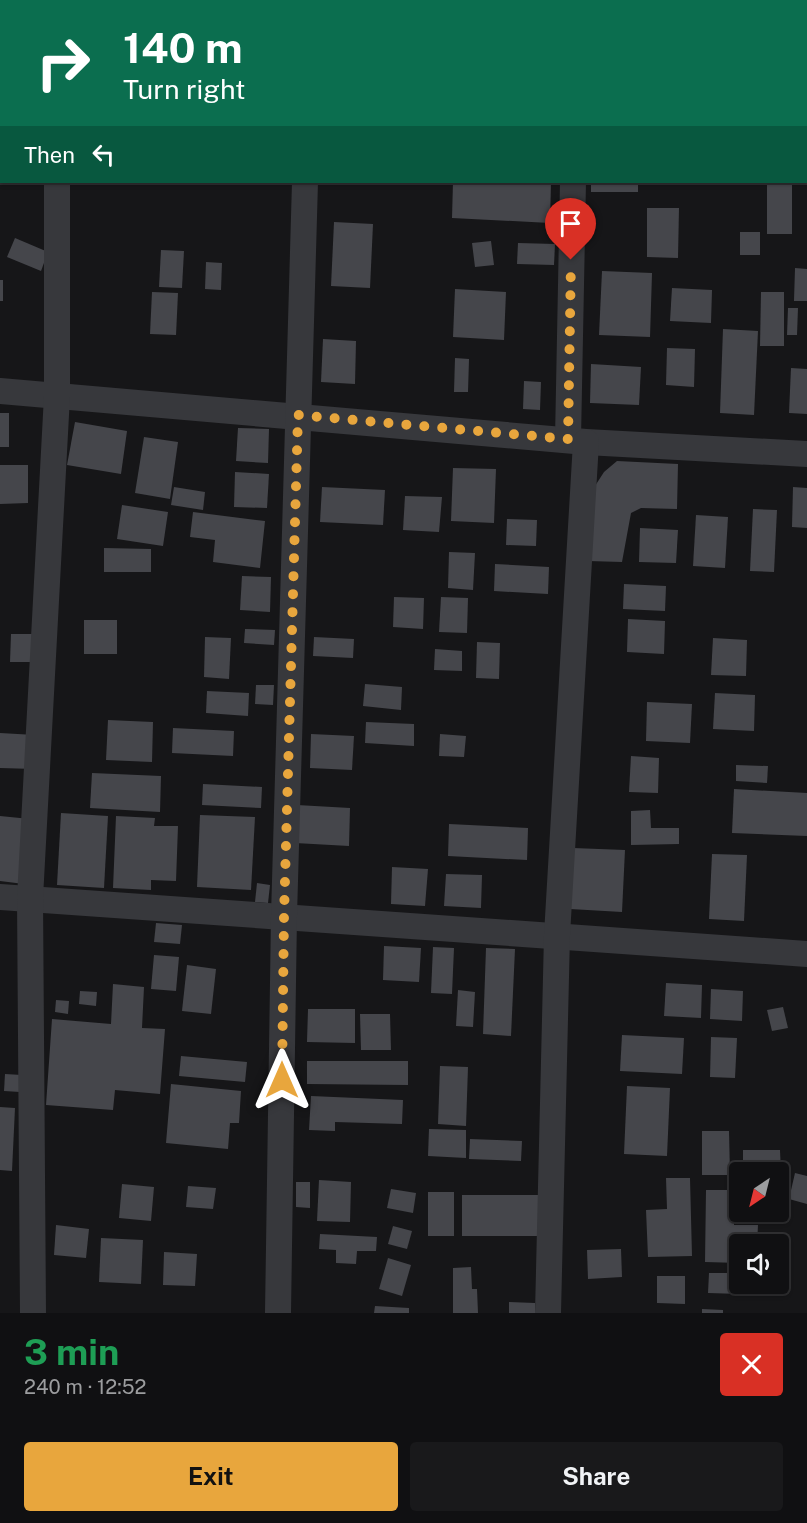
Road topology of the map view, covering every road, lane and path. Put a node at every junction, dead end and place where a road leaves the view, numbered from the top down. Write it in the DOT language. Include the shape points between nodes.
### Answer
graph roads {
  1 [pos="57,183"];
  2 [pos="305,183"];
  3 [pos="573,183"];
  4 [pos="0,391"];
  5 [pos="57,396"];
  6 [pos="298,415"];
  7 [pos="577,441"];
  8 [pos="807,454"];
  9 [pos="0,897"];
  10 [pos="30,898"];
  11 [pos="284,916"];
  12 [pos="557,935"];
  13 [pos="807,954"];
  14 [pos="33,1313"];
  15 [pos="278,1313"];
  16 [pos="548,1313"];
  1 -- 5 [label="street"];
  2 -- 6 [label="street"];
  3 -- 7 [label="street"];
  4 -- 5 [label="street"];
  5 -- 6 [label="street"];
  5 -- 10 [label="street"];
  6 -- 7 [label="street"];
  6 -- 11 [label="street"];
  7 -- 8 [label="street"];
  7 -- 12 [label="street"];
  9 -- 10 [label="street"];
  10 -- 11 [label="street"];
  10 -- 14 [label="street"];
  11 -- 12 [label="street"];
  11 -- 15 [label="street"];
  12 -- 13 [label="street"];
  12 -- 16 [label="street"];
}
